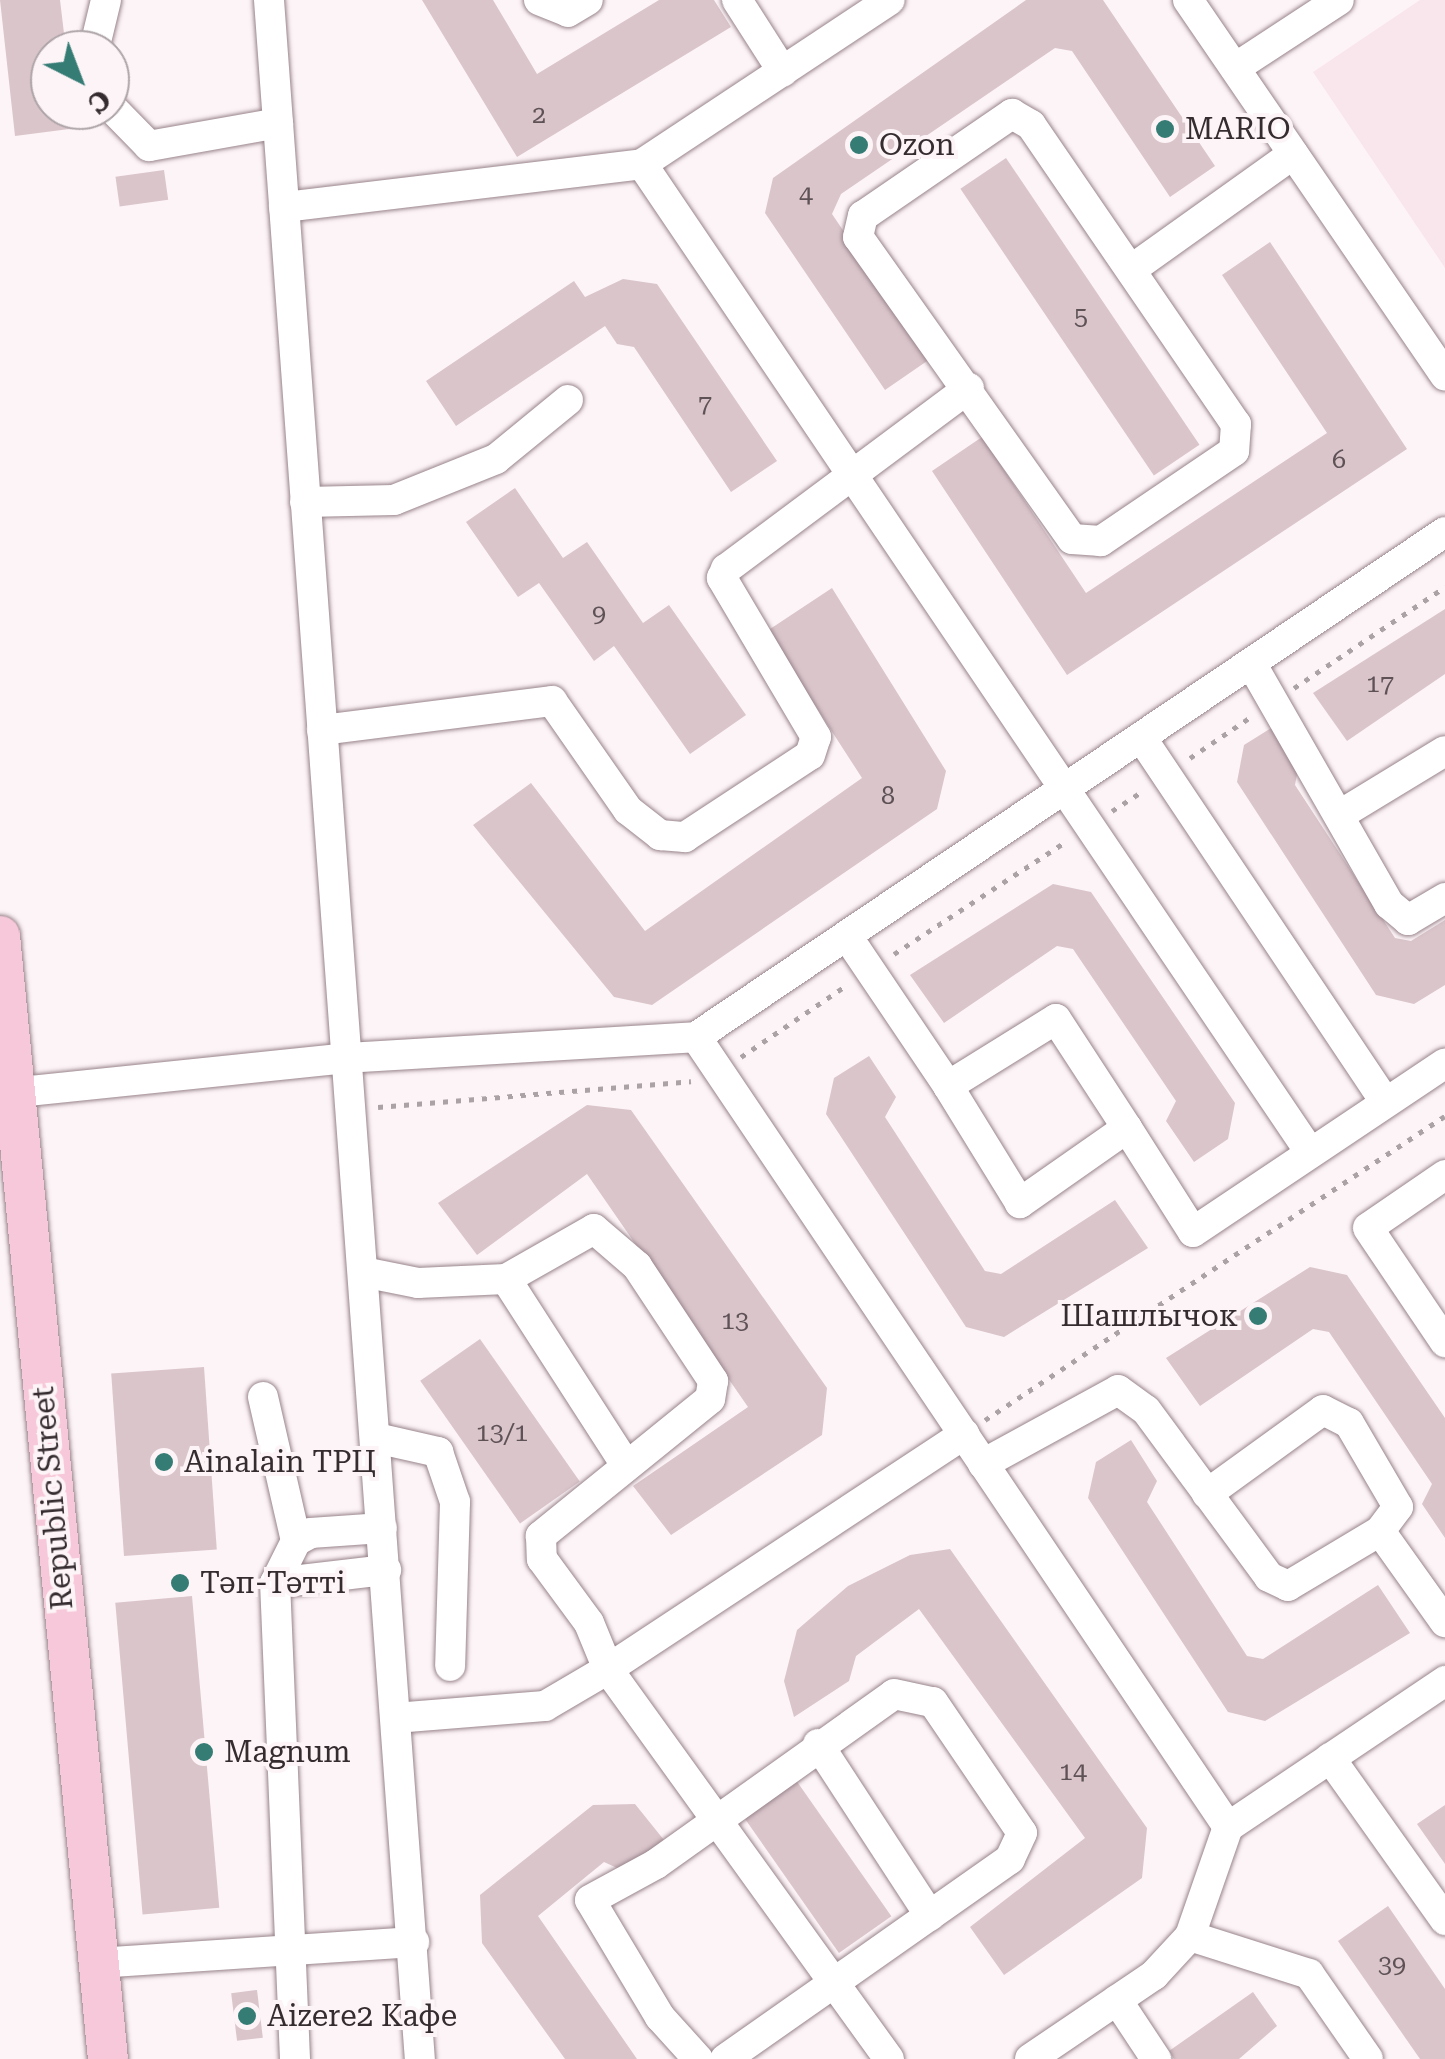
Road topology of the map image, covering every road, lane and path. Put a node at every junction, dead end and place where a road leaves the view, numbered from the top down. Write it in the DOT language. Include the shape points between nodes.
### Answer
graph roads {
  1 [pos="106,0"];
  2 [pos="269,0"];
  3 [pos="540,0"];
  4 [pos="588,0"];
  5 [pos="737,0"];
  6 [pos="1188,0"];
  7 [pos="1339,0"];
  8 [pos="885,1"];
  9 [pos="99,30"];
  10 [pos="1235,68"];
  11 [pos="783,72"];
  12 [pos="278,123"];
  13 [pos="130,127"];
  14 [pos="1293,154"];
  15 [pos="642,164"];
  16 [pos="284,207"];
  17 [pos="1132,269"];
  18 [pos="1445,376"];
  19 [pos="969,388"];
  20 [pos="568,400"];
  21 [pos="850,472"];
  22 [pos="306,502"];
  23 [pos="1445,532"];
  24 [pos="1251,663"];
  25 [pos="322,730"];
  26 [pos="1141,737"];
  27 [pos="1445,751"];
  28 [pos="1060,791"];
  29 [pos="1343,813"];
  30 [pos="1445,898"];
  31 [pos="0,936"];
  32 [pos="847,936"];
  33 [pos="696,1038"];
  34 [pos="346,1058"];
  35 [pos="1445,1063"];
  36 [pos="948,1086"];
  37 [pos="7,1093"];
  38 [pos="1386,1102"];
  39 [pos="1445,1116"];
  40 [pos="1126,1128"];
  41 [pos="1310,1152"];
  42 [pos="1442,1182"];
  43 [pos="362,1272"];
  44 [pos="506,1279"];
  45 [pos="1445,1342"];
  46 [pos="262,1397"];
  47 [pos="964,1434"];
  48 [pos="376,1438"];
  49 [pos="625,1464"];
  50 [pos="984,1464"];
  51 [pos="1207,1494"];
  52 [pos="382,1528"];
  53 [pos="1380,1531"];
  54 [pos="296,1541"];
  55 [pos="386,1570"];
  56 [pos="275,1583"];
  57 [pos="1445,1622"];
  58 [pos="450,1666"];
  59 [pos="608,1669"];
  60 [pos="1445,1681"];
  61 [pos="397,1718"];
  62 [pos="818,1744"];
  63 [pos="1330,1758"];
  64 [pos="718,1815"];
  65 [pos="1228,1827"];
  66 [pos="930,1916"];
  67 [pos="1445,1920"];
  68 [pos="1190,1936"];
  69 [pos="414,1942"];
  70 [pos="286,1951"];
  71 [pos="98,1963"];
  72 [pos="838,1988"];
  73 [pos="1117,2000"];
  74 [pos="108,2059"];
  75 [pos="296,2059"];
  76 [pos="420,2059"];
  77 [pos="698,2059"];
  78 [pos="725,2059"];
  79 [pos="889,2059"];
  80 [pos="1030,2059"];
  81 [pos="1156,2059"];
  82 [pos="1368,2059"];
  1 -- 9 [label="street"];
  2 -- 12 [label="street"];
  3 -- 4 [label="street" via="568,12"];
  5 -- 11 [label="street"];
  6 -- 10 [label="street"];
  7 -- 10 [label="street"];
  8 -- 11 [label="street"];
  10 -- 14 [label="street"];
  11 -- 15 [label="street"];
  12 -- 13 [label="street" via="149,146"];
  12 -- 16 [label="street"];
  14 -- 17 [label="street"];
  14 -- 18 [label="street"];
  15 -- 16 [label="street"];
  15 -- 21 [label="street"];
  16 -- 22 [label="street"];
  17 -- 19 [label="street" via="1236,424 1234,450 1100,541 1072,539"];
  17 -- 19 [label="street" via="1030,126 1012,114 862,216 858,237"];
  19 -- 21 [label="street"];
  20 -- 22 [label="street" via="496,459 394,500"];
  21 -- 25 [label="street" via="722,578 816,737 810,755 685,837 660,835 628,810 552,701"];
  21 -- 28 [label="street"];
  22 -- 25 [label="street"];
  23 -- 24 [label="street"];
  24 -- 26 [label="street"];
  24 -- 29 [label="street"];
  25 -- 34 [label="street"];
  26 -- 28 [label="street"];
  26 -- 38 [label="street"];
  27 -- 29 [label="street"];
  28 -- 32 [label="street"];
  28 -- 41 [label="street"];
  29 -- 30 [label="street" via="1389,904 1408,920"];
  31 -- 37 [label="main road, Republic Street"];
  32 -- 33 [label="street"];
  32 -- 36 [label="street"];
  33 -- 34 [label="street"];
  33 -- 47 [label="street"];
  34 -- 37 [label="street"];
  34 -- 43 [label="street"];
  35 -- 38 [label="street"];
  36 -- 40 [label="street" via="1056,1018"];
  36 -- 40 [label="street" via="1020,1203"];
  37 -- 71 [label="main road, Republic Street"];
  38 -- 41 [label="street"];
  39 -- 47 [label="path"];
  40 -- 41 [label="street" via="1193,1232"];
  42 -- 45 [label="street" via="1368,1228"];
  43 -- 44 [label="street" via="418,1282"];
  43 -- 48 [label="street"];
  44 -- 49 [label="street"];
  44 -- 49 [label="street" via="594,1229 636,1266 713,1380 710,1399"];
  46 -- 54 [label="street"];
  47 -- 50 [label="street"];
  47 -- 59 [label="street"];
  48 -- 52 [label="street"];
  48 -- 58 [label="street" via="438,1452 455,1502"];
  49 -- 59 [label="street" via="541,1536 542,1559 588,1622"];
  50 -- 51 [label="street" via="1118,1390 1146,1410"];
  50 -- 65 [label="street"];
  51 -- 53 [label="street" via="1269,1577 1288,1586"];
  51 -- 53 [label="street" via="1323,1410 1349,1424 1398,1507"];
  52 -- 54 [label="street"];
  52 -- 55 [label="street"];
  53 -- 57 [label="street"];
  54 -- 56 [label="street"];
  55 -- 56 [label="street"];
  55 -- 61 [label="street"];
  56 -- 70 [label="street"];
  59 -- 61 [label="street" via="544,1706"];
  59 -- 64 [label="street"];
  60 -- 63 [label="street"];
  61 -- 69 [label="street"];
  62 -- 64 [label="street"];
  62 -- 66 [label="street"];
  62 -- 66 [label="street" via="894,1694 933,1702 1022,1833 1010,1859"];
  63 -- 65 [label="street"];
  63 -- 67 [label="street"];
  64 -- 72 [label="street"];
  64 -- 77 [label="street" via="590,1900 660,2017"];
  65 -- 68 [label="street"];
  66 -- 72 [label="street"];
  68 -- 73 [label="street"];
  68 -- 82 [label="street" via="1309,1974"];
  69 -- 70 [label="street"];
  69 -- 76 [label="street"];
  70 -- 71 [label="street"];
  70 -- 75 [label="street"];
  71 -- 74 [label="main road, Republic Street"];
  72 -- 78 [label="street"];
  72 -- 79 [label="street"];
  73 -- 80 [label="street"];
  73 -- 81 [label="street"];
}
